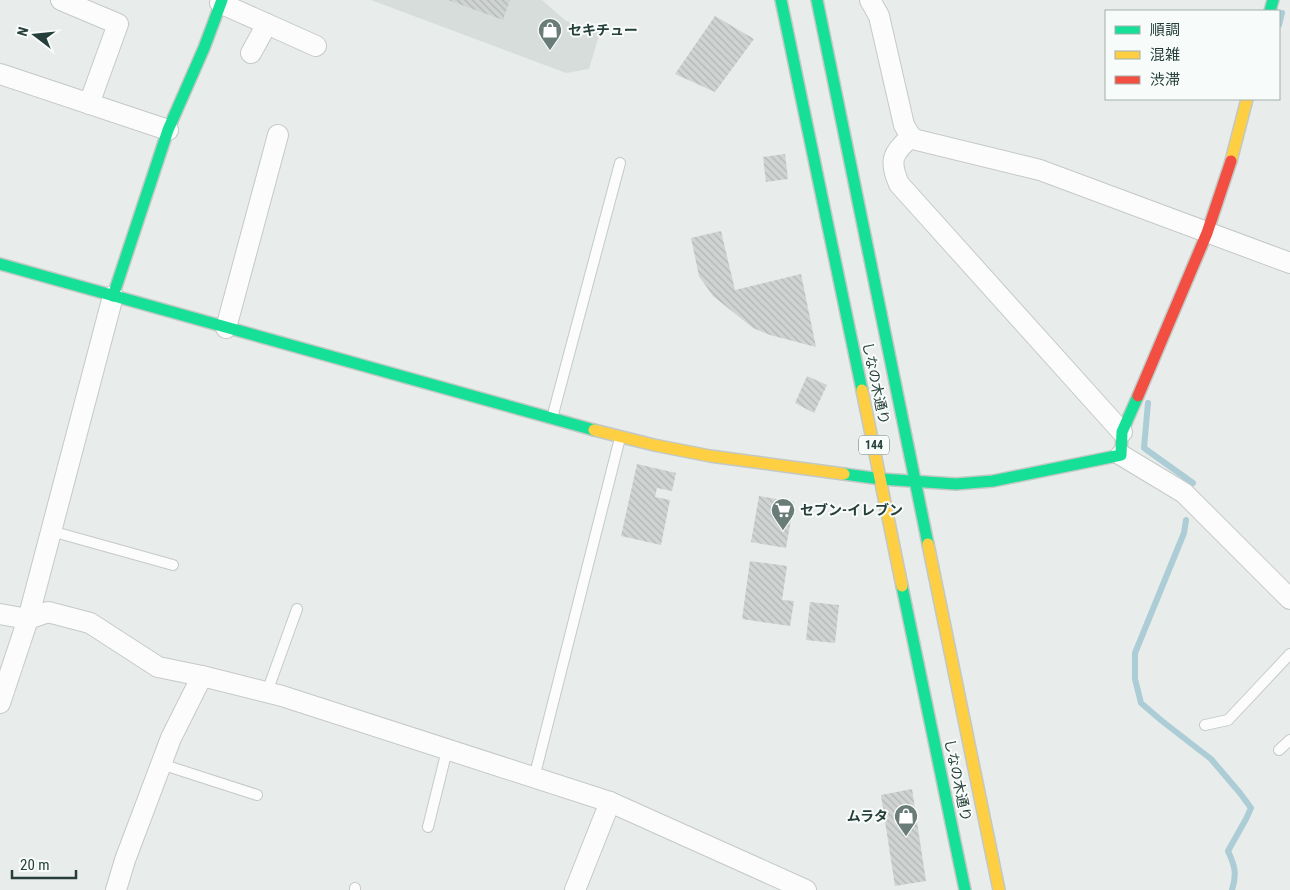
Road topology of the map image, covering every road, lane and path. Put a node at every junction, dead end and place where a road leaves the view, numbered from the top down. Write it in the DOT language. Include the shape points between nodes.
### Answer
graph roads {
  1 [pos="61,0"];
  2 [pos="781,0"];
  3 [pos="817,0"];
  4 [pos="870,0"];
  5 [pos="221,2"];
  6 [pos="267,24"];
  7 [pos="316,46"];
  8 [pos="251,53"];
  9 [pos="0,74"];
  10 [pos="1247,100"];
  11 [pos="89,104"];
  12 [pos="168,130"];
  13 [pos="278,136"];
  14 [pos="911,136"];
  15 [pos="620,163"];
  16 [pos="1207,233"];
  17 [pos="1290,263"];
  18 [pos="0,264"];
  19 [pos="113,296"];
  20 [pos="226,328"];
  21 [pos="552,418"];
  22 [pos="1122,432"];
  23 [pos="620,437"];
  24 [pos="1121,454"];
  25 [pos="881,480"];
  26 [pos="916,482"];
  27 [pos="51,531"];
  28 [pos="173,565"];
  29 [pos="1290,599"];
  30 [pos="297,609"];
  31 [pos="0,614"];
  32 [pos="28,619"];
  33 [pos="1290,654"];
  34 [pos="202,676"];
  35 [pos="267,692"];
  36 [pos="0,703"];
  37 [pos="1205,725"];
  38 [pos="1290,740"];
  39 [pos="447,750"];
  40 [pos="1279,750"];
  41 [pos="161,764"];
  42 [pos="534,778"];
  43 [pos="257,795"];
  44 [pos="610,802"];
  45 [pos="428,827"];
  46 [pos="116,890"];
  47 [pos="575,890"];
  48 [pos="806,890"];
  49 [pos="965,890"];
  50 [pos="999,890"];
  1 -- 11 [label="street" via="118,24"];
  2 -- 25 [label="main road, しなの木通り / 144"];
  3 -- 26 [label="main road, しなの木通り / 144"];
  4 -- 14 [label="street" via="886,39 904,125"];
  5 -- 6 [label="street"];
  5 -- 12 [label="main road"];
  6 -- 7 [label="street"];
  6 -- 8 [label="street"];
  9 -- 11 [label="street"];
  10 -- 16 [label="main road" via="1232,159"];
  11 -- 12 [label="street"];
  12 -- 19 [label="main road"];
  13 -- 20 [label="street"];
  14 -- 16 [label="street" via="1040,170"];
  14 -- 22 [label="street" via="898,147 893,160 899,184"];
  15 -- 21 [label="lane"];
  16 -- 17 [label="street"];
  16 -- 22 [label="main road"];
  18 -- 19 [label="main road"];
  19 -- 20 [label="main road"];
  19 -- 27 [label="street"];
  20 -- 21 [label="main road"];
  21 -- 23 [label="main road"];
  22 -- 24 [label="main road"];
  23 -- 25 [label="main road" via="710,456"];
  23 -- 42 [label="lane"];
  24 -- 26 [label="main road" via="993,480 956,484"];
  24 -- 29 [label="street" via="1184,493"];
  25 -- 26 [label="main road"];
  25 -- 49 [label="main road, しなの木通り / 144"];
  26 -- 50 [label="main road, しなの木通り / 144"];
  27 -- 28 [label="lane"];
  27 -- 32 [label="street"];
  30 -- 35 [label="lane"];
  31 -- 32 [label="street"];
  32 -- 34 [label="street" via="48,612 90,624 158,667"];
  32 -- 36 [label="street"];
  33 -- 37 [label="lane" via="1228,720"];
  34 -- 35 [label="street"];
  34 -- 41 [label="street"];
  35 -- 39 [label="street"];
  38 -- 40 [label="lane"];
  39 -- 42 [label="street"];
  39 -- 45 [label="lane"];
  41 -- 43 [label="lane"];
  41 -- 46 [label="street"];
  42 -- 44 [label="street"];
  44 -- 47 [label="street"];
  44 -- 48 [label="street"];
}
